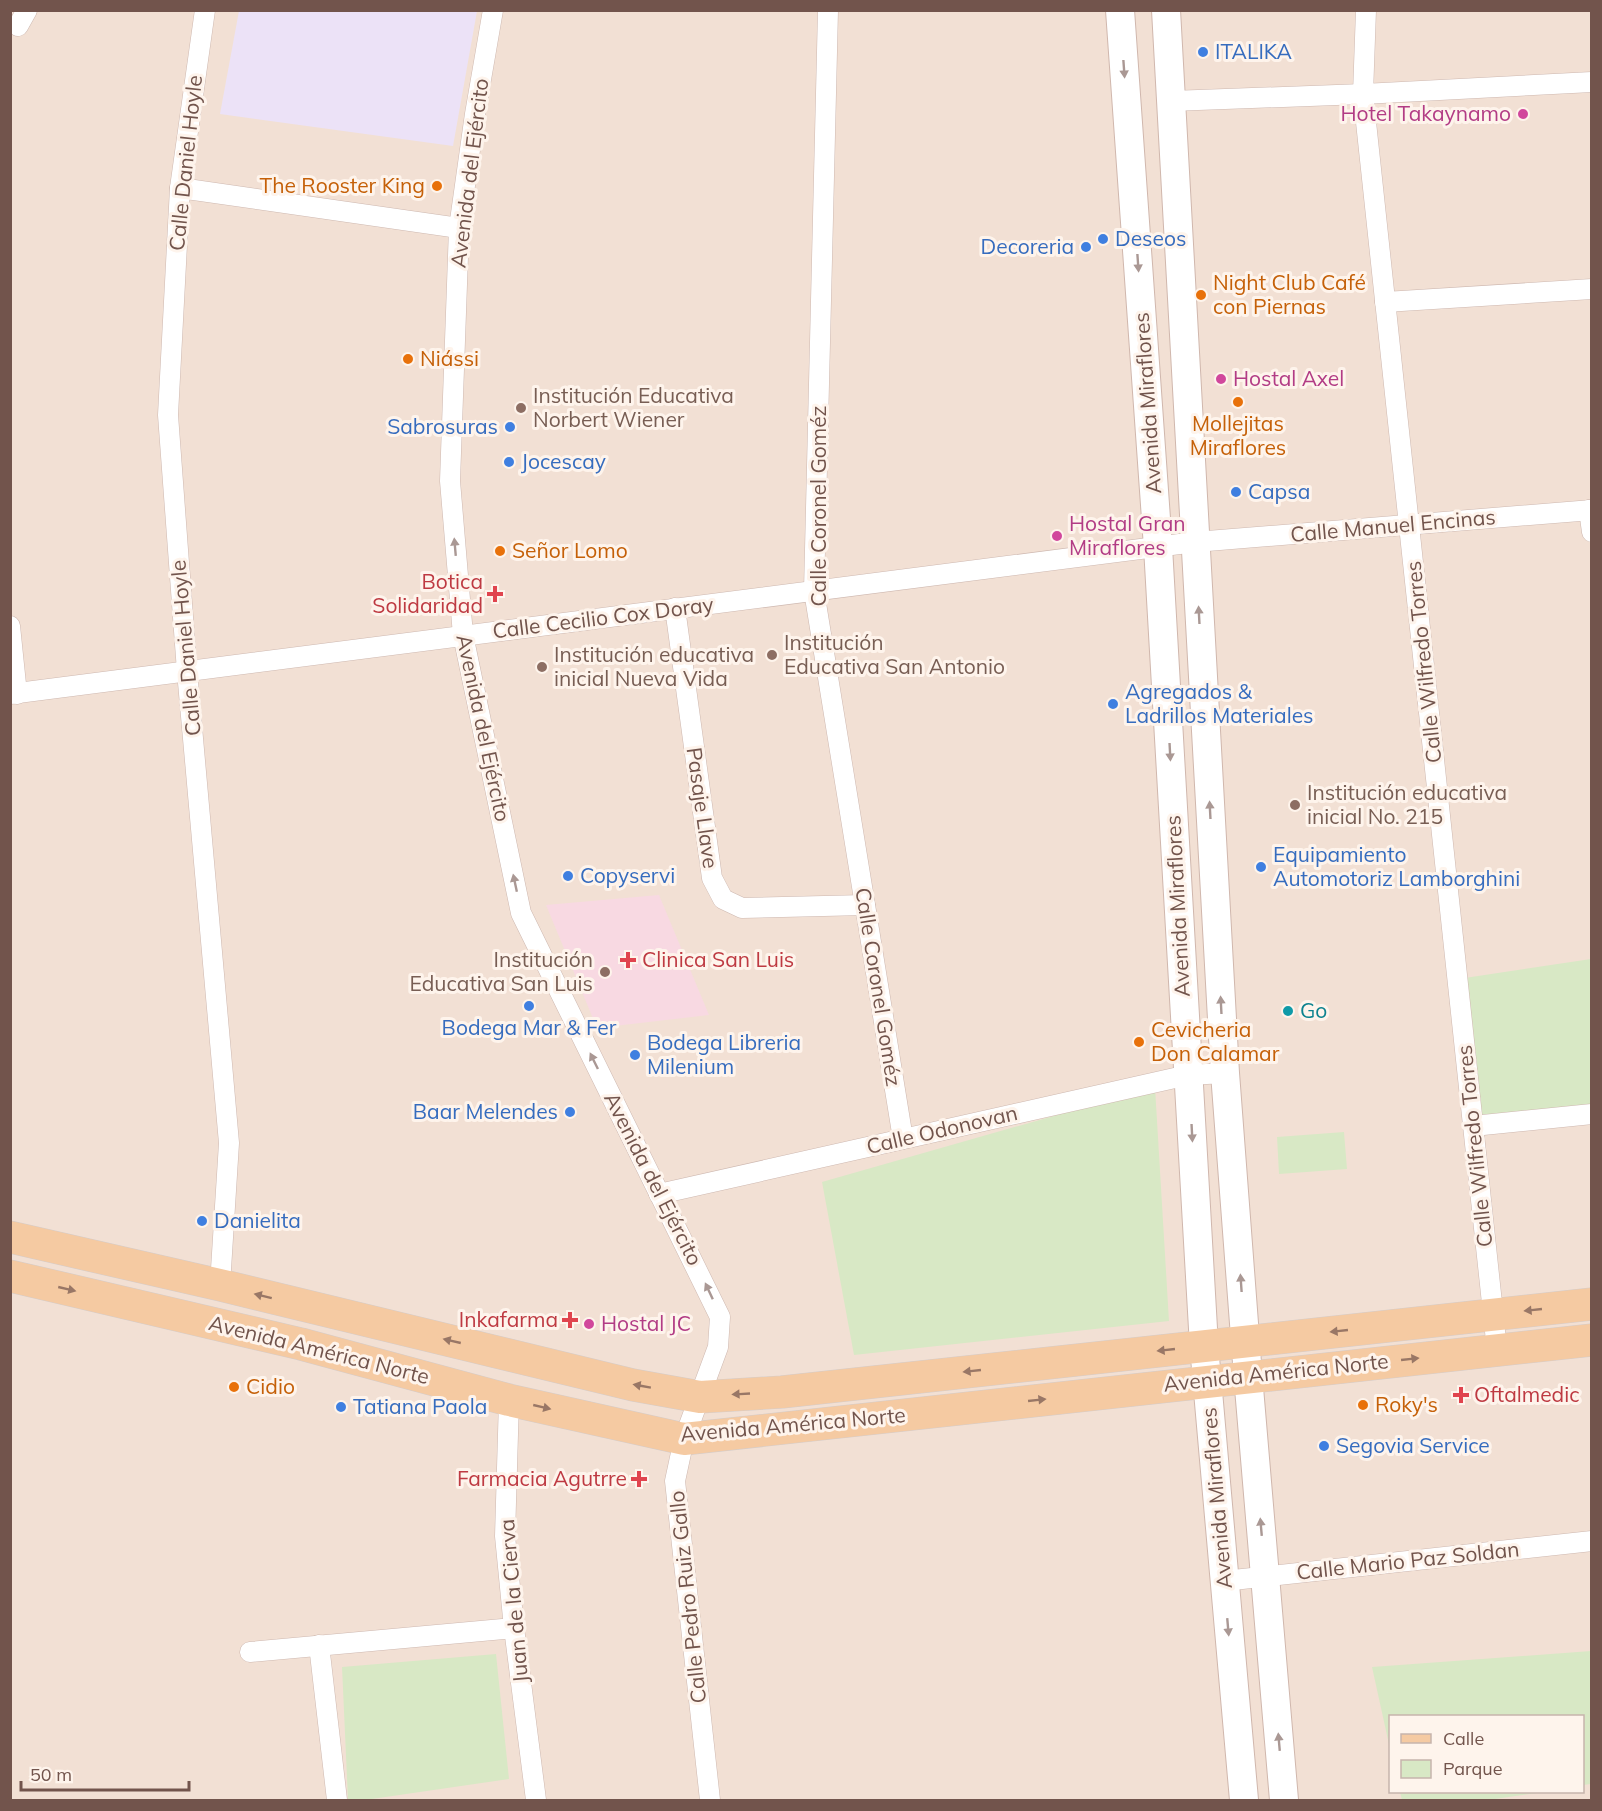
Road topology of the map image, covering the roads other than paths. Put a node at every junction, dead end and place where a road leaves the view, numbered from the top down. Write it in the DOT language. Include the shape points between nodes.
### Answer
graph roads {
  1 [pos="205,10"];
  2 [pos="494,10"];
  3 [pos="828,10"];
  4 [pos="1120,10"];
  5 [pos="1166,10"];
  6 [pos="1366,10"];
  7 [pos="1592,82"];
  8 [pos="1363,94"];
  9 [pos="1171,101"];
  10 [pos="180,189"];
  11 [pos="459,228"];
  12 [pos="1592,289"];
  13 [pos="1385,302"];
  14 [pos="1590,510"];
  15 [pos="1410,525"];
  16 [pos="1592,532"];
  17 [pos="1195,542"];
  18 [pos="1158,547"];
  19 [pos="814,591"];
  20 [pos="675,608"];
  21 [pos="10,626"];
  22 [pos="463,635"];
  23 [pos="188,671"];
  24 [pos="14,694"];
  25 [pos="865,904"];
  26 [pos="1225,1072"];
  27 [pos="1188,1075"];
  28 [pos="1592,1114"];
  29 [pos="1473,1126"];
  30 [pos="903,1138"];
  31 [pos="659,1194"];
  32 [pos="10,1237"];
  33 [pos="10,1276"];
  34 [pos="220,1285"];
  35 [pos="1592,1304"];
  36 [pos="310,1308"];
  37 [pos="1493,1315"];
  38 [pos="1592,1340"];
  39 [pos="1245,1341"];
  40 [pos="301,1344"];
  41 [pos="1204,1346"];
  42 [pos="1497,1350"];
  43 [pos="1248,1376"];
  44 [pos="1207,1380"];
  45 [pos="700,1396"];
  46 [pos="508,1400"];
  47 [pos="684,1439"];
  48 [pos="1592,1541"];
  49 [pos="1265,1577"];
  50 [pos="1224,1581"];
  51 [pos="514,1629"];
  52 [pos="319,1645"];
  53 [pos="250,1652"];
  54 [pos="337,1800"];
  55 [pos="536,1800"];
  56 [pos="710,1800"];
  57 [pos="1244,1800"];
  58 [pos="1284,1800"];
  1 -- 10 [label="street, Calle Daniel Hoyle"];
  2 -- 11 [label="street, Avenida del Ejército"];
  3 -- 19 [label="street, Calle Coronel Goméz"];
  4 -- 18 [label="main road, Avenida Miraflores, one-way"];
  5 -- 9 [label="main road, Avenida Miraflores"];
  6 -- 8 [label="street, Calle Wilfredo Torres"];
  7 -- 8 [label="street"];
  8 -- 9 [label="street"];
  8 -- 13 [label="street, Calle Wilfredo Torres"];
  9 -- 17 [label="main road, Avenida Miraflores"];
  10 -- 11 [label="street"];
  10 -- 23 [label="street, Calle Daniel Hoyle" via="168,415"];
  22 -- 11 [label="street, Avenida del Ejército, one-way" via="450,481"];
  12 -- 13 [label="street"];
  13 -- 15 [label="street, Calle Wilfredo Torres"];
  14 -- 15 [label="street, Calle Manuel Encinas"];
  14 -- 16 [label="street"];
  15 -- 17 [label="street, Calle Manuel Encinas"];
  15 -- 29 [label="street, Calle Wilfredo Torres"];
  17 -- 18 [label="street, Calle Cecilio Cox Doray"];
  26 -- 17 [label="main road, Avenida Miraflores, one-way"];
  18 -- 19 [label="street, Calle Cecilio Cox Doray"];
  18 -- 27 [label="main road, Avenida Miraflores, one-way"];
  19 -- 20 [label="street, Calle Cecilio Cox Doray"];
  19 -- 25 [label="street, Calle Coronel Goméz"];
  20 -- 22 [label="street, Calle Cecilio Cox Doray"];
  20 -- 25 [label="street, Pasaje Llave" via="712,878 723,899 742,908"];
  21 -- 24 [label="street"];
  22 -- 23 [label="street, Calle Cecilio Cox Doray"];
  31 -- 22 [label="street, Avenida del Ejército, one-way" via="521,913"];
  23 -- 24 [label="street, Calle Cecilio Cox Doray"];
  23 -- 34 [label="street, Calle Daniel Hoyle" via="229,1143"];
  25 -- 30 [label="street, Calle Coronel Goméz"];
  26 -- 27 [label="street, Calle Odonovan"];
  39 -- 26 [label="main road, Avenida Miraflores, one-way"];
  27 -- 30 [label="street, Calle Odonovan"];
  27 -- 41 [label="main road, Avenida Miraflores, one-way"];
  28 -- 29 [label="street"];
  29 -- 37 [label="street, Calle Wilfredo Torres"];
  30 -- 31 [label="street, Calle Odonovan"];
  45 -- 31 [label="street, Avenida del Ejército, one-way" via="718,1347 720,1317"];
  32 -- 34 [label="main road, Avenida América Norte"];
  33 -- 40 [label="main road, Avenida América Norte, one-way"];
  36 -- 34 [label="main road, Avenida América Norte, one-way"];
  35 -- 37 [label="main road, Avenida América Norte, one-way"];
  36 -- 40 [label="main road"];
  45 -- 36 [label="main road, Avenida América Norte, one-way" via="633,1384"];
  37 -- 39 [label="main road, Avenida América Norte, one-way"];
  37 -- 42 [label="street, Calle Wilfredo Torres"];
  38 -- 42 [label="main road, Avenida América Norte"];
  39 -- 41 [label="main road, Avenida América Norte"];
  39 -- 43 [label="main road, Avenida Miraflores"];
  40 -- 46 [label="main road, Avenida América Norte"];
  41 -- 44 [label="main road, Avenida Miraflores"];
  41 -- 45 [label="main road, Avenida América Norte, one-way" via="782,1392"];
  43 -- 42 [label="main road, Avenida América Norte, one-way"];
  43 -- 44 [label="main road, Avenida América Norte"];
  49 -- 43 [label="main road, Avenida Miraflores, one-way"];
  47 -- 44 [label="main road, Avenida América Norte, one-way"];
  44 -- 50 [label="main road, Avenida Miraflores"];
  45 -- 47 [label="street, Calle Pedro Ruiz Gallo"];
  46 -- 47 [label="main road, Avenida América Norte, one-way"];
  46 -- 51 [label="street, Juan de la Cierva" via="505,1536"];
  47 -- 56 [label="street, Calle Pedro Ruiz Gallo" via="675,1481"];
  48 -- 49 [label="street, Calle Mario Paz Soldan"];
  49 -- 50 [label="street, Calle Mario Paz Soldan"];
  58 -- 49 [label="main road, Avenida Miraflores, one-way"];
  50 -- 57 [label="main road, Avenida Miraflores, one-way"];
  51 -- 52 [label="street"];
  51 -- 55 [label="street, Juan de la Cierva"];
  52 -- 53 [label="street"];
  52 -- 54 [label="street"];
}
